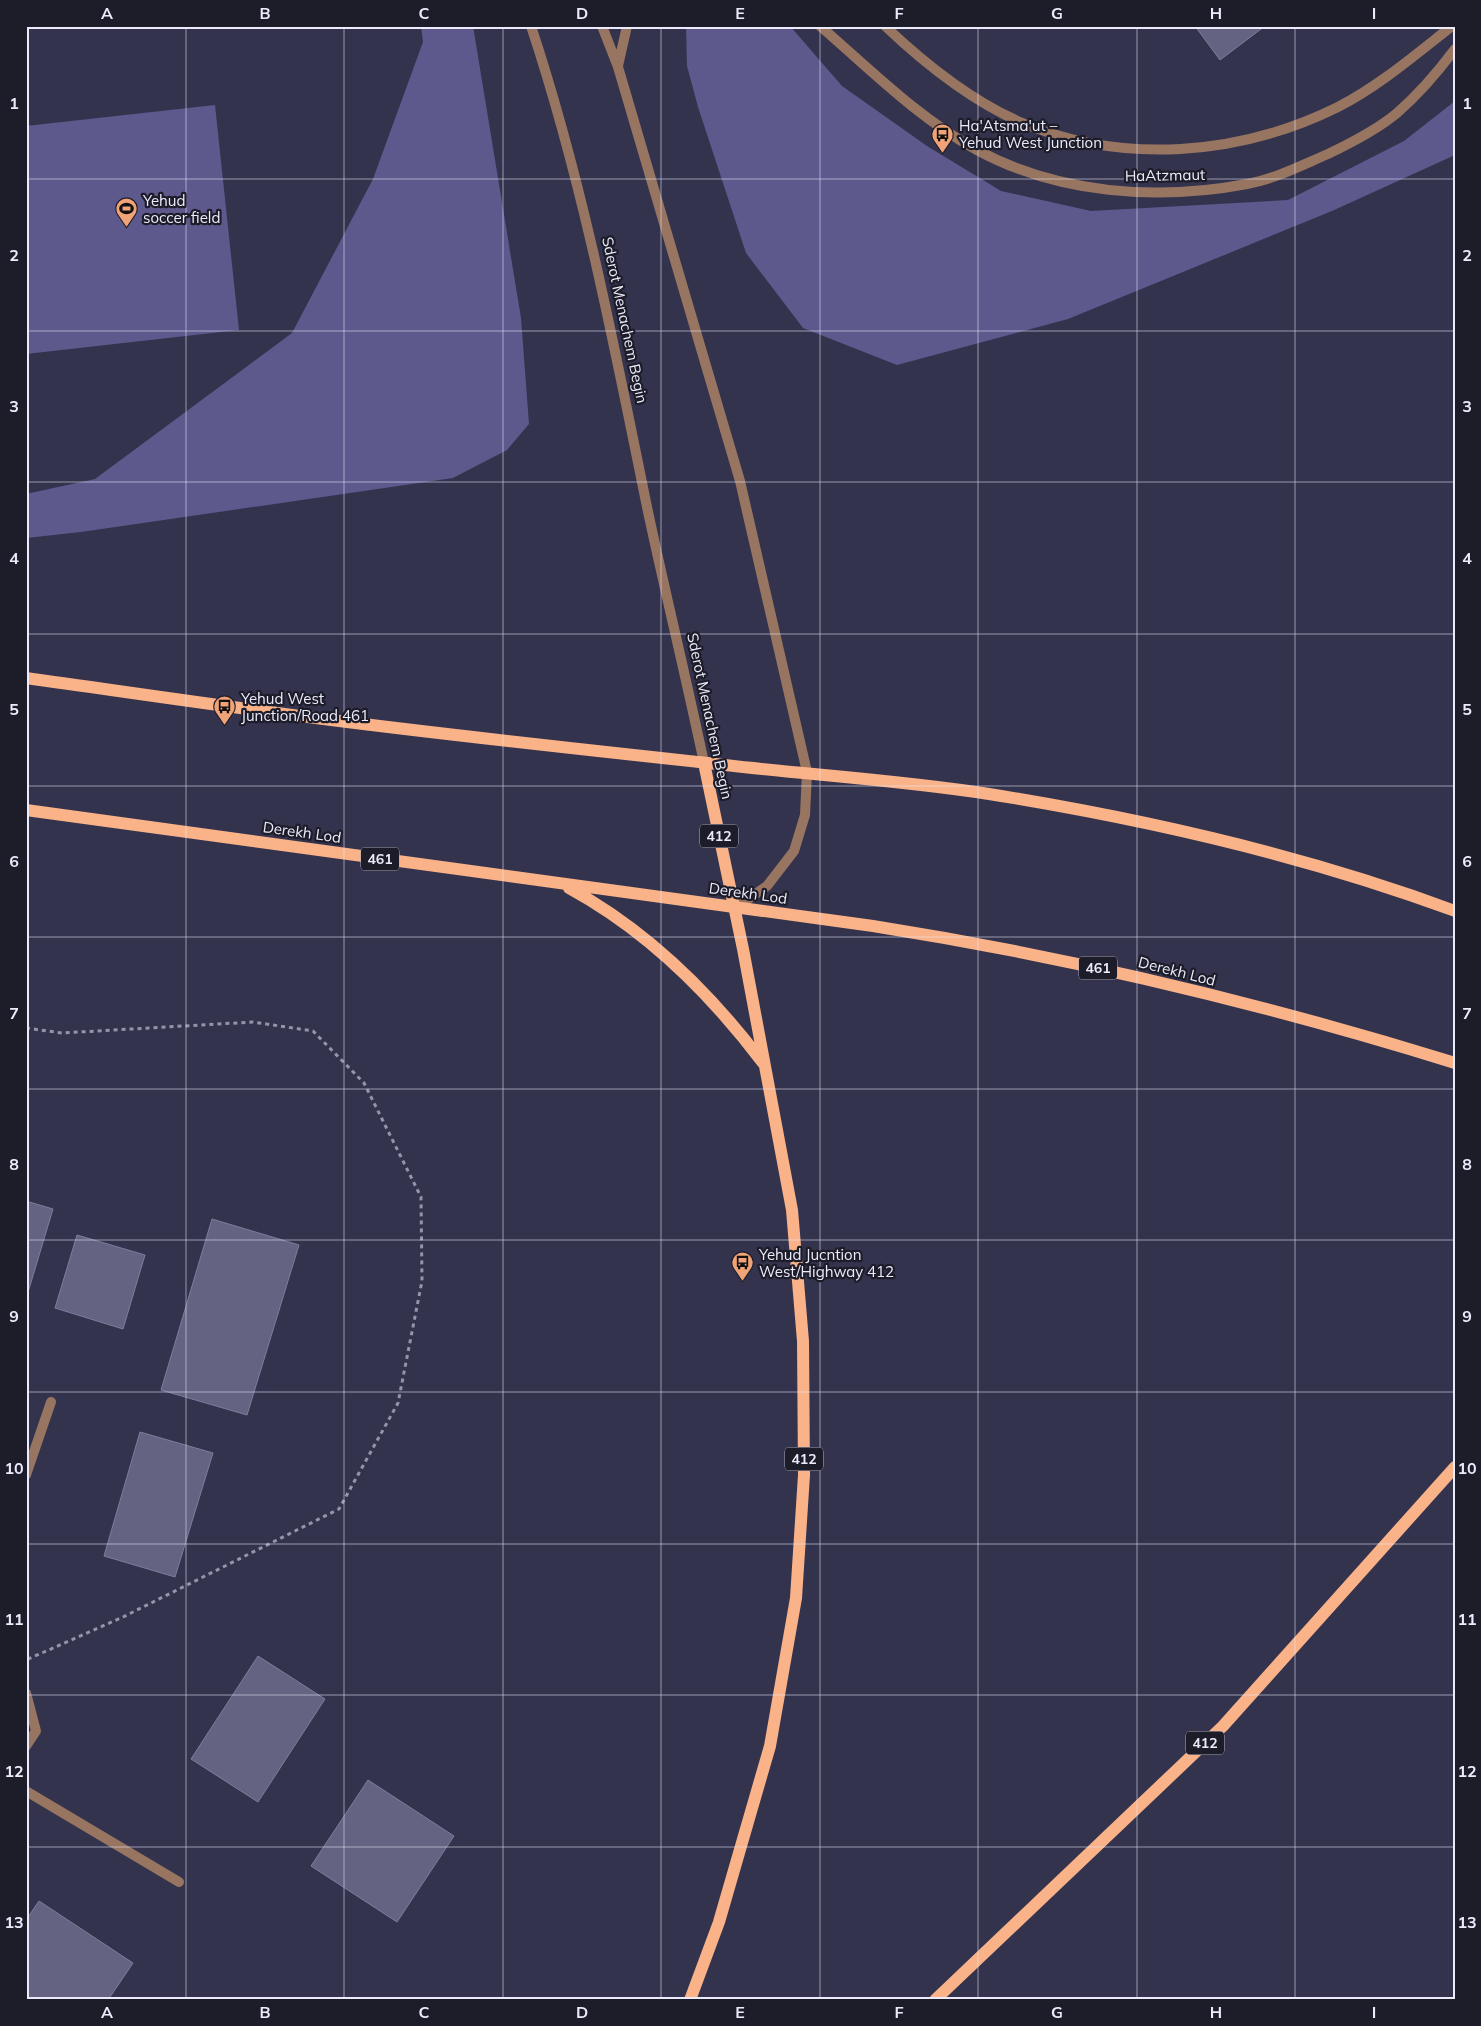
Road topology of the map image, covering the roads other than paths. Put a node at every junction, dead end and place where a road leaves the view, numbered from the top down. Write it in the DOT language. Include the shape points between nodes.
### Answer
graph roads {
  1 [pos="531,26"];
  2 [pos="602,26"];
  3 [pos="627,26"];
  4 [pos="820,26"];
  5 [pos="885,26"];
  6 [pos="1452,26"];
  7 [pos="1455,49"];
  8 [pos="618,67"];
  9 [pos="26,678"];
  10 [pos="704,763"];
  11 [pos="807,772"];
  12 [pos="26,810"];
  13 [pos="563,885"];
  14 [pos="735,908"];
  15 [pos="1455,911"];
  16 [pos="1455,1063"];
  17 [pos="765,1066"];
  18 [pos="51,1402"];
  19 [pos="1455,1466"];
  20 [pos="26,1475"];
  21 [pos="26,1693"];
  22 [pos="26,1746"];
  23 [pos="26,1791"];
  24 [pos="179,1882"];
  25 [pos="690,2000"];
  26 [pos="936,2000"];
  1 -- 10 [label="street, Sderot Menachem Begin" via="585,214"];
  2 -- 8 [label="street"];
  3 -- 8 [label="street"];
  4 -- 7 [label="street, HaAtzmaut" via="925,117 977,150 1023,172 1072,184 1132,193 1192,191 1248,184 1297,168 1348,144 1395,115 1424,89"];
  5 -- 6 [label="street, HaAtzmaut" via="934,70 1019,122 1066,138 1109,147 1154,150 1207,148 1254,139 1296,125 1339,106 1384,78"];
  8 -- 11 [label="street" via="740,481"];
  9 -- 10 [label="main road" via="307,717"];
  10 -- 11 [label="main road"];
  10 -- 14 [label="main road, Sderot Menachem Begin / 412"];
  11 -- 14 [label="street" via="806,815 794,852 767,886"];
  11 -- 15 [label="main road" via="987,794 1129,820 1272,853"];
  12 -- 13 [label="main road, Derekh Lod / 461"];
  13 -- 14 [label="main road, Derekh Lod / 461"];
  13 -- 17 [label="main road" via="604,908 674,965 724,1015"];
  14 -- 16 [label="main road, Derekh Lod / 461" via="918,933 1057,958 1256,1007"];
  14 -- 17 [label="main road, 412"];
  17 -- 25 [label="main road, 412" via="792,1210 803,1341 804,1475 796,1598 770,1746 719,1922"];
  18 -- 20 [label="street"];
  19 -- 26 [label="main road, 412" via="1222,1726"];
  21 -- 22 [label="street" via="36,1731"];
  23 -- 24 [label="street"];
}
